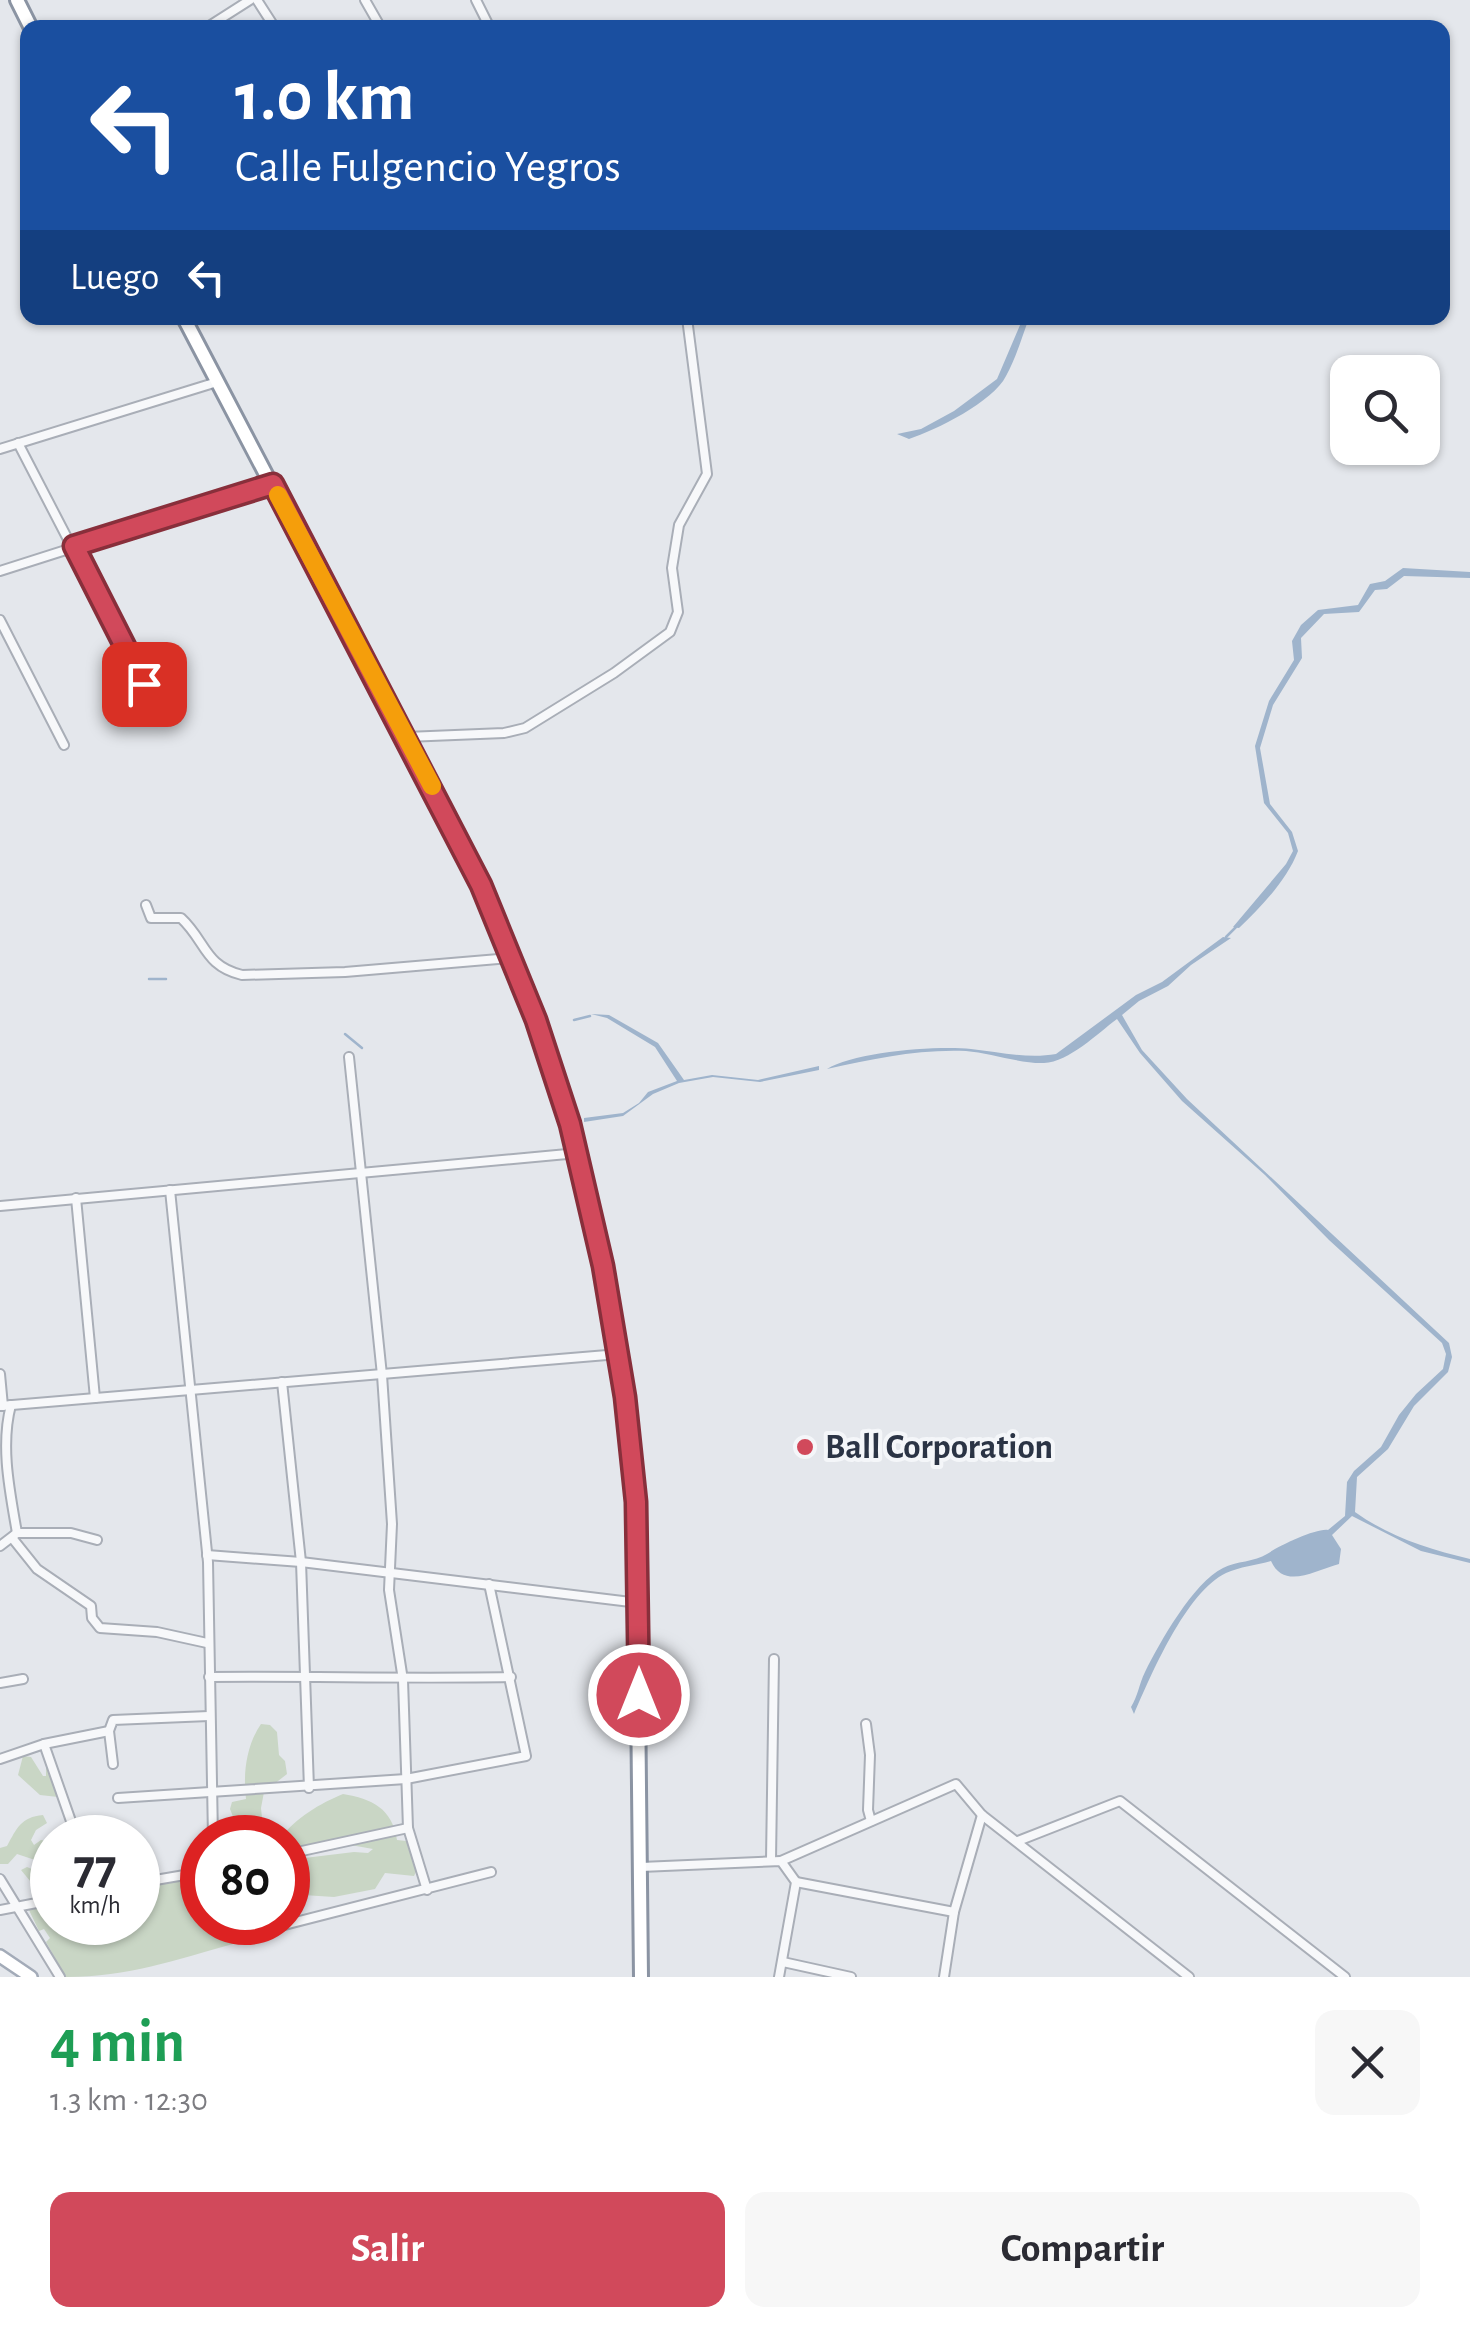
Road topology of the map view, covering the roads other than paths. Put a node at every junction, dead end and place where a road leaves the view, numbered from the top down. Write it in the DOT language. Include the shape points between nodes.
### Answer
graph roads {
  1 [pos="253,0"];
  2 [pos="219,20"];
  3 [pos="269,20"];
  4 [pos="188,325"];
  5 [pos="688,325"];
  6 [pos="217,382"];
  7 [pos="18,443"];
  8 [pos="0,450"];
  9 [pos="273,484"];
  10 [pos="74,546"];
  11 [pos="0,571"];
  12 [pos="0,620"];
  13 [pos="161,719"];
  14 [pos="406,737"];
  15 [pos="64,746"];
  16 [pos="146,904"];
  17 [pos="512,958"];
  18 [pos="349,1057"];
  19 [pos="578,1152"];
  20 [pos="363,1172"];
  21 [pos="170,1190"];
  22 [pos="76,1198"];
  23 [pos="0,1206"];
  24 [pos="620,1354"];
  25 [pos="0,1374"];
  26 [pos="382,1375"];
  27 [pos="282,1382"];
  28 [pos="191,1388"];
  29 [pos="94,1398"];
  30 [pos="4,1405"];
  31 [pos="15,1536"];
  32 [pos="97,1540"];
  33 [pos="0,1546"];
  34 [pos="207,1554"];
  35 [pos="301,1562"];
  36 [pos="392,1575"];
  37 [pos="489,1584"];
  38 [pos="639,1603"];
  39 [pos="207,1643"];
  40 [pos="774,1658"];
  41 [pos="304,1676"];
  42 [pos="210,1677"];
  43 [pos="511,1677"];
  44 [pos="23,1679"];
  45 [pos="403,1680"];
  46 [pos="0,1683"];
  47 [pos="209,1716"];
  48 [pos="866,1724"];
  49 [pos="109,1731"];
  50 [pos="44,1744"];
  51 [pos="0,1759"];
  52 [pos="112,1764"];
  53 [pos="406,1779"];
  54 [pos="309,1788"];
  55 [pos="212,1793"];
  56 [pos="118,1798"];
  57 [pos="69,1815"];
  58 [pos="212,1815"];
  59 [pos="982,1815"];
  60 [pos="871,1821"];
  61 [pos="408,1828"];
  62 [pos="1018,1841"];
  63 [pos="310,1849"];
  64 [pos="776,1860"];
  65 [pos="641,1867"];
  66 [pos="491,1872"];
  67 [pos="0,1879"];
  68 [pos="796,1882"];
  69 [pos="427,1890"];
  70 [pos="30,1904"];
  71 [pos="16,1907"];
  72 [pos="0,1910"];
  73 [pos="954,1912"];
  74 [pos="310,1919"];
  75 [pos="0,1956"];
  76 [pos="783,1962"];
  77 [pos="32,1977"];
  78 [pos="60,1977"];
  79 [pos="641,1977"];
  80 [pos="779,1977"];
  81 [pos="851,1977"];
  82 [pos="944,1977"];
  83 [pos="1190,1977"];
  84 [pos="1344,1977"];
  1 -- 2 [label="street"];
  1 -- 3 [label="street"];
  4 -- 6 [label="highway"];
  5 -- 14 [label="street" via="707,474 679,524 672,568 678,612 670,632 524,728"];
  6 -- 7 [label="street"];
  6 -- 9 [label="highway"];
  7 -- 8 [label="street"];
  7 -- 10 [label="street"];
  9 -- 10 [label="street"];
  9 -- 14 [label="highway"];
  10 -- 11 [label="street"];
  10 -- 13 [label="street"];
  12 -- 15 [label="street"];
  14 -- 17 [label="highway"];
  16 -- 17 [label="street" via="151,918 181,918 214,963 242,975"];
  17 -- 19 [label="highway"];
  18 -- 20 [label="street"];
  19 -- 20 [label="street"];
  19 -- 24 [label="highway"];
  20 -- 21 [label="street"];
  20 -- 26 [label="street"];
  21 -- 22 [label="street"];
  21 -- 28 [label="street"];
  22 -- 23 [label="street"];
  22 -- 29 [label="street"];
  24 -- 26 [label="street"];
  24 -- 38 [label="highway"];
  25 -- 30 [label="street"];
  26 -- 27 [label="street"];
  26 -- 36 [label="street"];
  27 -- 28 [label="street"];
  27 -- 35 [label="street"];
  28 -- 29 [label="street"];
  28 -- 34 [label="street"];
  29 -- 30 [label="street"];
  30 -- 31 [label="street"];
  31 -- 32 [label="street"];
  31 -- 33 [label="street"];
  31 -- 39 [label="street" via="38,1570 90,1606 100,1628"];
  34 -- 35 [label="street"];
  34 -- 39 [label="street"];
  35 -- 36 [label="street"];
  35 -- 41 [label="street"];
  36 -- 37 [label="street"];
  36 -- 45 [label="street"];
  37 -- 38 [label="street"];
  37 -- 43 [label="street"];
  38 -- 65 [label="highway"];
  39 -- 42 [label="street"];
  40 -- 64 [label="street"];
  41 -- 42 [label="street"];
  41 -- 45 [label="street"];
  41 -- 54 [label="street"];
  42 -- 47 [label="street"];
  43 -- 45 [label="street"];
  43 -- 53 [label="street" via="526,1756"];
  44 -- 46 [label="street"];
  45 -- 53 [label="street"];
  47 -- 49 [label="street" via="113,1720"];
  47 -- 55 [label="street"];
  48 -- 60 [label="street"];
  49 -- 50 [label="street"];
  49 -- 52 [label="street"];
  50 -- 51 [label="street"];
  50 -- 57 [label="street"];
  53 -- 54 [label="street"];
  53 -- 61 [label="street"];
  54 -- 55 [label="street"];
  55 -- 56 [label="street"];
  55 -- 58 [label="street"];
  59 -- 60 [label="street" via="956,1784"];
  59 -- 62 [label="street"];
  59 -- 73 [label="street"];
  60 -- 64 [label="street"];
  61 -- 63 [label="street"];
  61 -- 69 [label="street"];
  62 -- 83 [label="street"];
  62 -- 84 [label="street" via="1120,1800"];
  64 -- 65 [label="street"];
  64 -- 68 [label="street"];
  65 -- 79 [label="highway"];
  66 -- 69 [label="street"];
  67 -- 71 [label="street"];
  68 -- 73 [label="street"];
  68 -- 76 [label="street"];
  69 -- 74 [label="street"];
  70 -- 71 [label="street"];
  71 -- 72 [label="street"];
  71 -- 78 [label="street"];
  73 -- 82 [label="street"];
  75 -- 77 [label="main road"];
  76 -- 80 [label="street"];
  76 -- 81 [label="street"];
}
